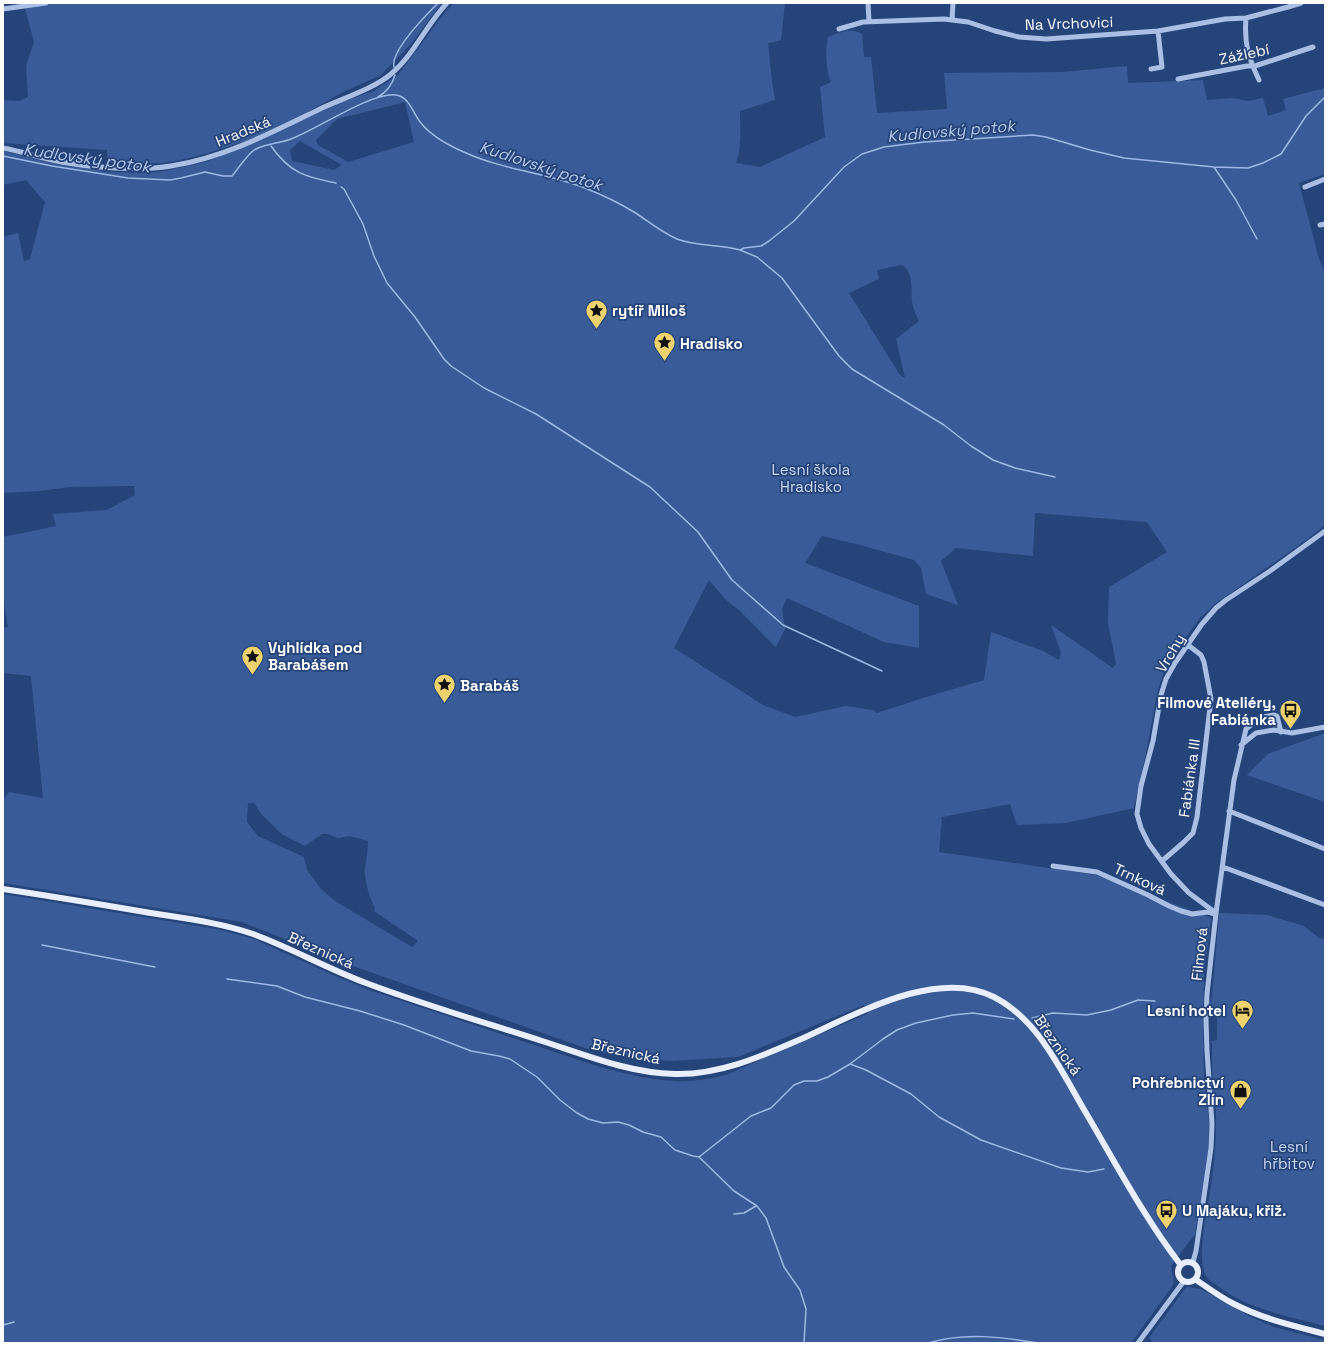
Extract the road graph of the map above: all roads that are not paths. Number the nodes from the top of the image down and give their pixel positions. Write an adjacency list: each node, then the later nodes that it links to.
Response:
1 (45, 3): 6 (street)
2 (447, 3): 17 (street, Hradská)
3 (868, 3): 9 (street)
4 (953, 3): 8 (street)
5 (1301, 3): 7 (street, Na Vrchovici)
6 (3, 10)
7 (1246, 18): 11 (street, Na Vrchovici); 13 (street)
8 (952, 20): 9 (street, Na Vrchovici); 11 (street, Na Vrchovici)
9 (869, 21): 10 (street, Na Vrchovici)
10 (839, 29)
11 (1158, 30): 14 (street)
12 (1313, 47): 13 (street, Zážlebí)
13 (1252, 66): 15 (street, Zážlebí); 16 (street)
14 (1152, 69)
15 (1178, 79)
16 (1259, 80)
17 (3, 148)
18 (1325, 179): 19 (street)
19 (1305, 187)
20 (1325, 531): 21 (street, Vrchy)
21 (1188, 644): 27 (street, Vrchy); 27 (street, Fabiánka III)
22 (1325, 727): 23 (street)
23 (1281, 732): 24 (street); 24 (street, Filmová)
24 (1241, 745): 25 (street, Filmová)
25 (1229, 811): 26 (street); 29 (street, Filmová)
26 (1325, 849)
27 (1162, 861): 32 (street, Vrchy)
28 (1053, 866): 32 (street, Trnková)
29 (1223, 867): 31 (street); 32 (street, Filmová)
30 (3, 888): 34 (main road, Březnická)
31 (1325, 905)
32 (1216, 914): 33 (street, Filmová)
33 (1192, 1262): 34 (main road); 35 (main road)
34 (1180, 1264): 36 (main road, Březnická)
35 (1195, 1279): 36 (main road); 37 (main road)
36 (1184, 1282): 38 (street)
37 (1325, 1334)
38 (1138, 1343)

